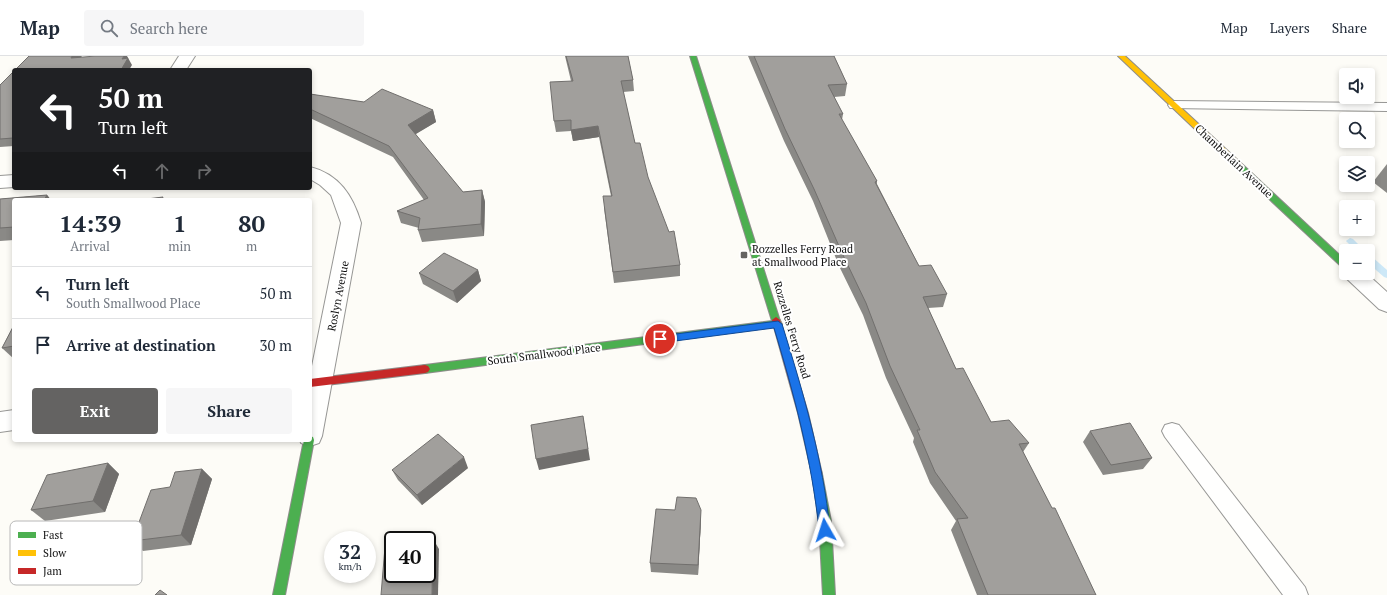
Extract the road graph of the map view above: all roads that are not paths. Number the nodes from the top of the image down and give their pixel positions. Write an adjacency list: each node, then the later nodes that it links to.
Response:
1 (186, 56): 4 (street)
2 (693, 56): 13 (street, Rozzelles Ferry Road)
3 (1121, 56): 5 (street, Chamberlain Avenue)
4 (179, 68)
5 (1174, 105): 6 (lane); 10 (street, Chamberlain Avenue)
6 (1387, 107)
7 (312, 173): 14 (street, Roslyn Avenue)
8 (12, 181): 9 (street)
9 (0, 182)
10 (1339, 259)
11 (1361, 280): 12 (street)
12 (1387, 304)
13 (778, 324): 14 (street, South Smallwood Place); 21 (street, Rozzelles Ferry Road)
14 (315, 382): 15 (street, Roslyn Avenue)
15 (312, 414)
16 (12, 420): 17 (street)
17 (0, 422)
18 (1172, 432): 22 (lane)
19 (309, 442): 20 (street)
20 (279, 595)
21 (828, 595)
22 (1297, 595)

